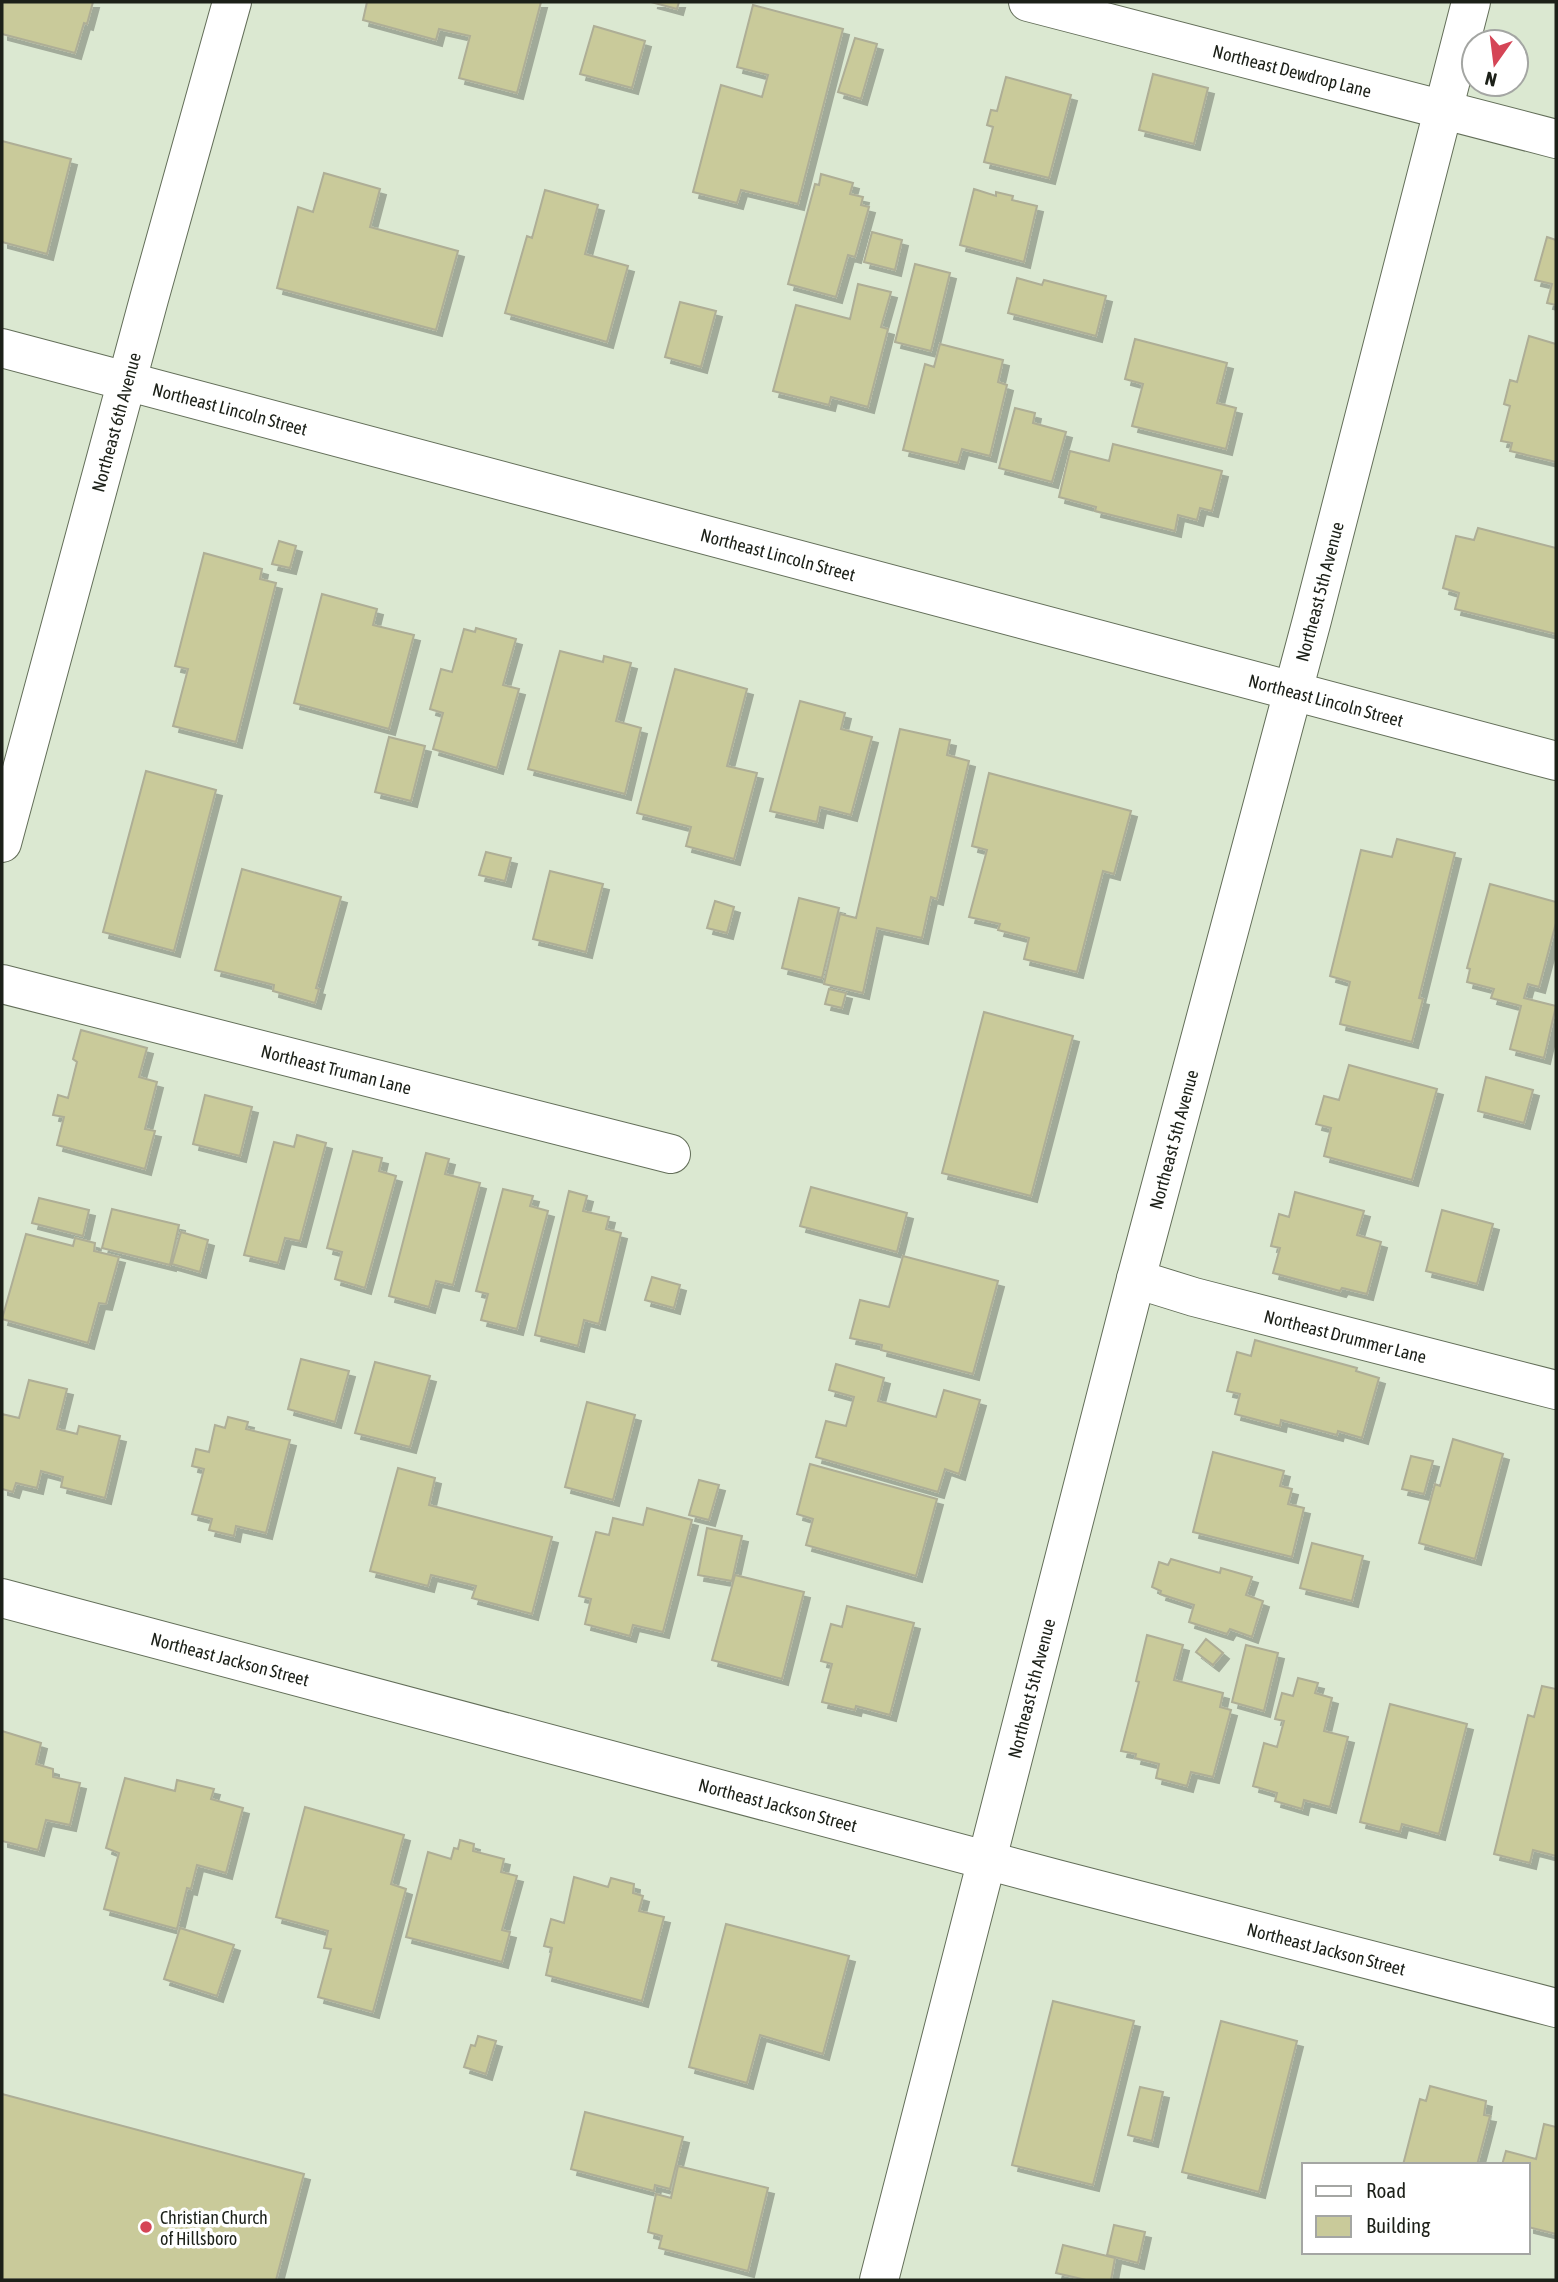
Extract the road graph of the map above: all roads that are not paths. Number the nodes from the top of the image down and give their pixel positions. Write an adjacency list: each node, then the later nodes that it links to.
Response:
1 (232, 2): 7 (street, Northeast 6th Avenue)
2 (1028, 2): 4 (street, Northeast Dewdrop Lane)
3 (1471, 2): 4 (street, Northeast 5th Avenue)
4 (1444, 108): 5 (street, Northeast Dewdrop Lane); 8 (street, Northeast 5th Avenue)
5 (1556, 139)
6 (2, 348): 7 (street, Northeast Lincoln Street)
7 (126, 383): 8 (street, Northeast Lincoln Street); 10 (street, Northeast 6th Avenue)
8 (1292, 692): 9 (street, Northeast Lincoln Street); 13 (street, Northeast 5th Avenue)
9 (1556, 761)
10 (2, 843)
11 (2, 985): 12 (street, Northeast Truman Lane)
12 (671, 1153)
13 (1136, 1279): 14 (street, Northeast Drummer Lane); 16 (street, Northeast 5th Avenue)
14 (1556, 1390)
15 (2, 1598): 16 (street, Northeast Jackson Street)
16 (987, 1860): 17 (street, Northeast Jackson Street); 18 (street, Northeast 5th Avenue)
17 (1556, 2008)
18 (879, 2280)

